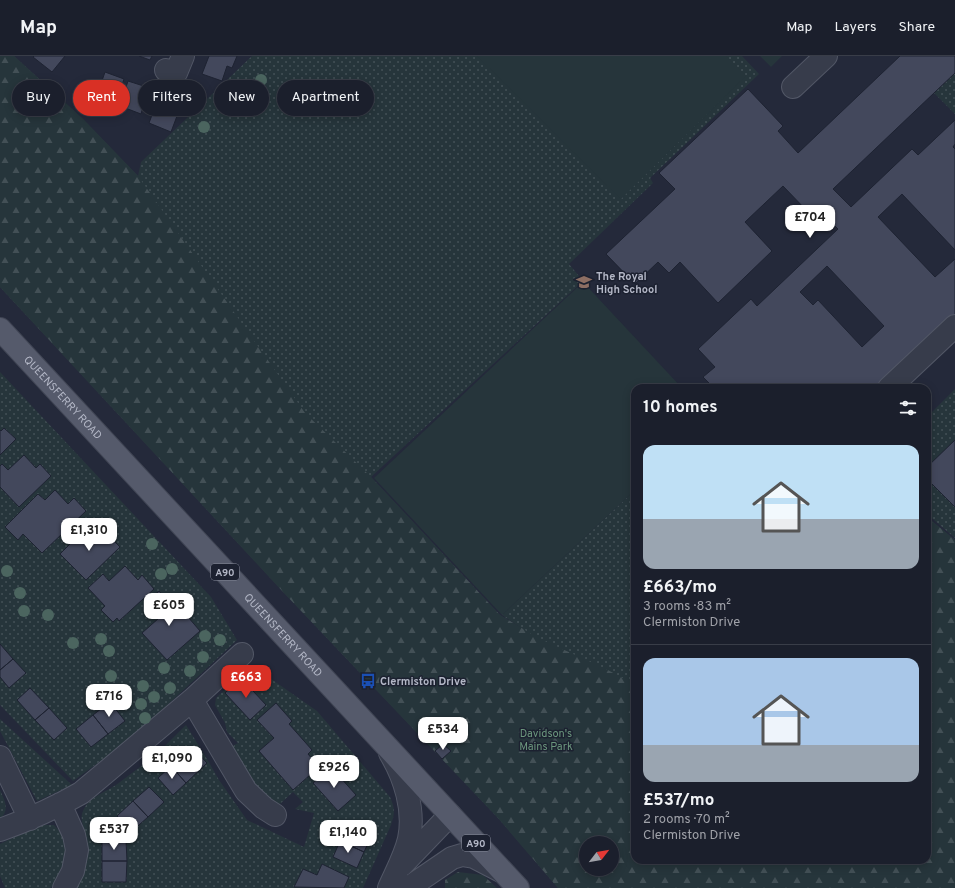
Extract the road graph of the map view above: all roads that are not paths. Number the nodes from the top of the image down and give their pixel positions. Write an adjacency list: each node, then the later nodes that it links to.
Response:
1 (183, 56): 3 (street)
2 (826, 56): 4 (street)
3 (166, 70)
4 (793, 87)
5 (955, 326): 7 (street)
6 (0, 329): 10 (main road, QUEENSFERRY ROAD / A90)
7 (893, 384)
8 (242, 654): 9 (street)
9 (192, 700): 12 (street); 13 (street)
10 (386, 745): 14 (main road, QUEENSFERRY ROAD / A90); 18 (street)
11 (0, 757): 15 (street)
12 (60, 804): 15 (street); 19 (street)
13 (275, 815)
14 (450, 815): 17 (main road, QUEENSFERRY ROAD / A90); 18 (street)
15 (30, 819): 16 (street)
16 (0, 830)
17 (502, 872): 18 (street); 20 (main road, QUEENSFERRY ROAD / A90)
18 (407, 883)
19 (64, 888)
20 (518, 888)

